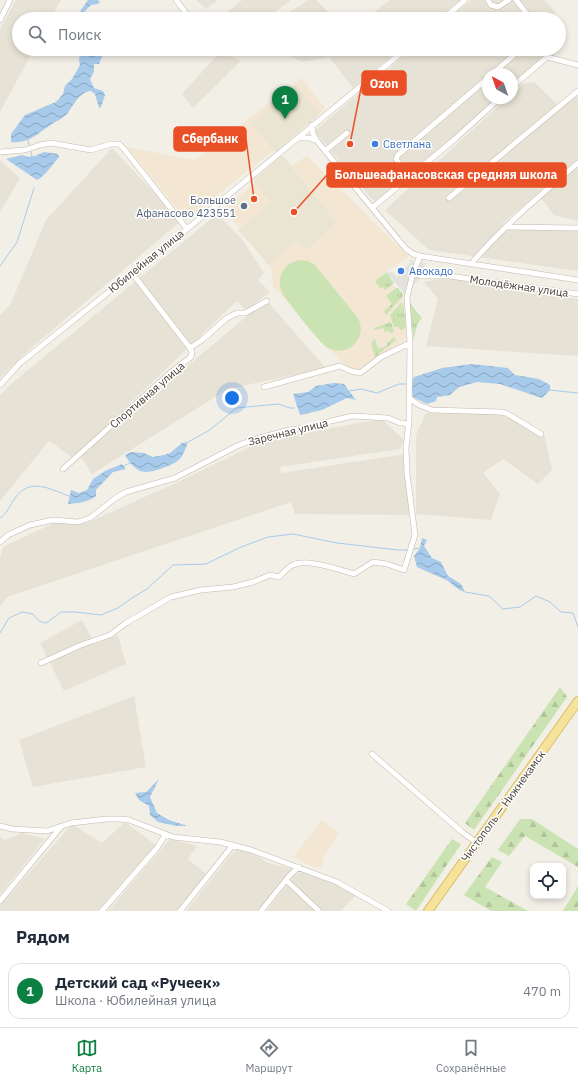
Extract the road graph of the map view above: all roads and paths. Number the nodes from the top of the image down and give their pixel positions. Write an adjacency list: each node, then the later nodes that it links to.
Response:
1 (10, 0): 10 (street)
2 (176, 0): 7 (street)
3 (465, 0): 8 (street)
4 (488, 0): 5 (street)
5 (509, 0)
6 (516, 0): 9 (street)
7 (185, 12)
8 (451, 12)
9 (525, 12)
10 (0, 20)
11 (397, 56): 19 (street, Юбилейная улица)
12 (513, 56): 14 (street)
13 (578, 65): 16 (street)
14 (499, 68)
15 (482, 83): 26 (street)
16 (518, 83)
17 (578, 91): 27 (street)
18 (493, 104): 26 (street)
19 (312, 125): 21 (street, Юбилейная улица); 22 (street, Молодёжная улица)
20 (347, 133): 23 (street)
21 (298, 138): 22 (street); 31 (street, Юбилейная улица)
22 (317, 141): 23 (street, Молодёжная улица)
23 (326, 150): 28 (street, Молодёжная улица)
24 (0, 152): 31 (street)
25 (578, 163): 29 (street, Молодёжная улица)
26 (410, 176): 28 (street)
27 (449, 198)
28 (372, 208): 32 (street, Молодёжная улица)
29 (507, 227): 30 (street); 33 (street, Молодёжная улица)
30 (578, 228)
31 (187, 229): 34 (street, Юбилейная улица)
32 (420, 256): 33 (street, Молодёжная улица); 35 (street)
33 (471, 264): 36 (street, Молодёжная улица)
34 (132, 272): 40 (street); 41 (street, Юбилейная улица)
35 (413, 273): 37 (street, Молодёжная улица); 39 (street)
36 (578, 280)
37 (578, 294)
38 (267, 301): 40 (street, Спортивная улица)
39 (410, 343): 42 (street); 43 (street)
40 (190, 348): 46 (street, Спортивная улица)
41 (0, 385)
42 (264, 387)
43 (409, 398): 44 (street); 45 (street)
44 (408, 425): 47 (street, Заречная улица); 48 (street)
45 (541, 434)
46 (63, 469)
47 (0, 542)
48 (41, 663)
49 (578, 701): 54 (main road, Чистополь — Нижнекамск)
50 (372, 754): 54 (street)
51 (0, 826): 52 (street)
52 (60, 828): 53 (street); 58 (street)
53 (165, 835): 55 (street); 59 (street)
54 (476, 843): 64 (main road, Чистополь — Нижнекамск)
55 (233, 845): 56 (street); 60 (street)
56 (299, 867): 57 (street); 63 (street)
57 (286, 880): 61 (street); 62 (street)
58 (0, 901)
59 (102, 911)
60 (180, 911)
61 (261, 911)
62 (319, 911)
63 (388, 911)
64 (428, 911)

